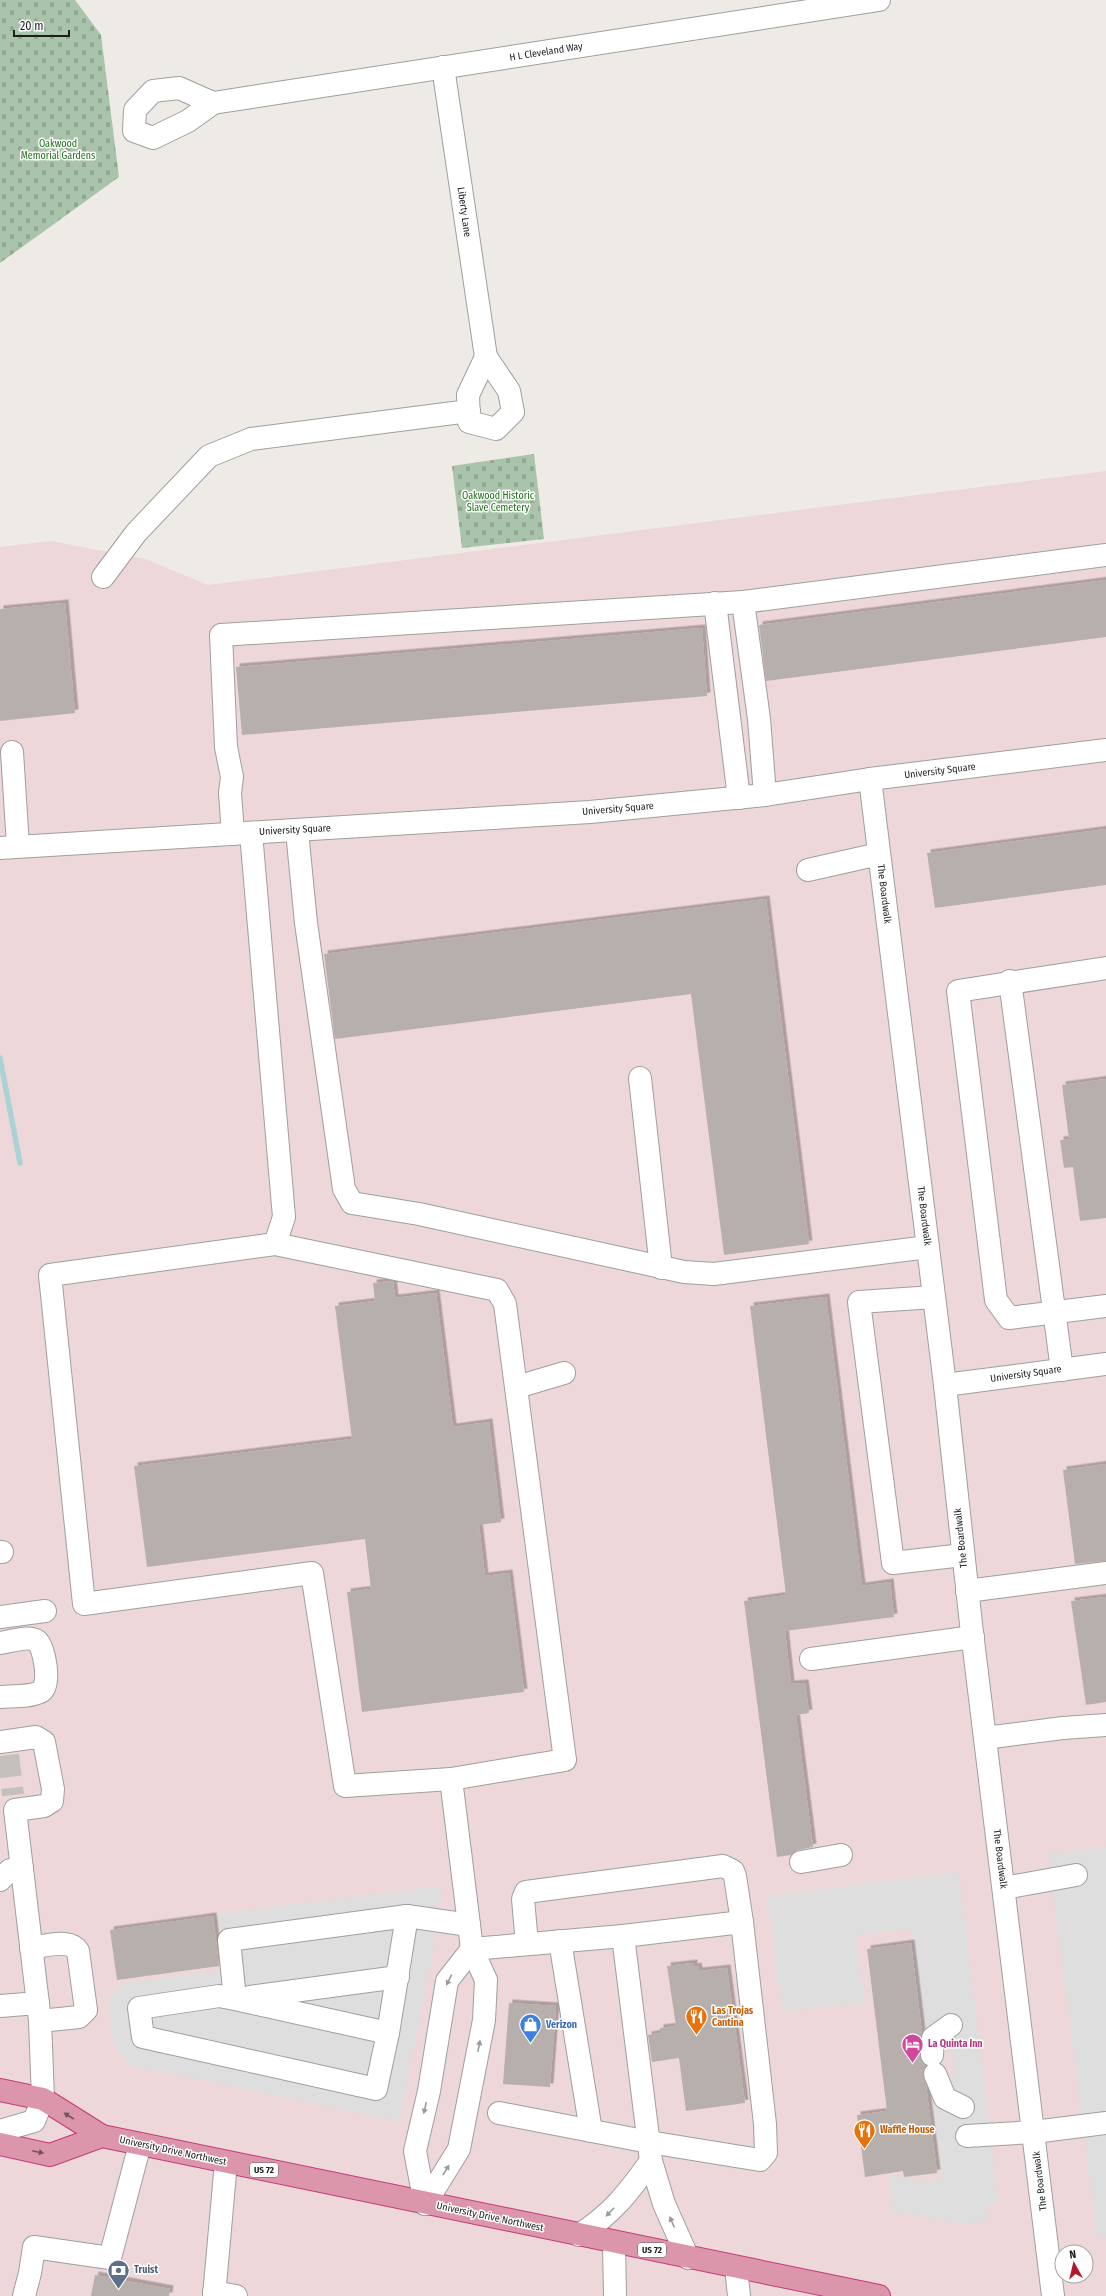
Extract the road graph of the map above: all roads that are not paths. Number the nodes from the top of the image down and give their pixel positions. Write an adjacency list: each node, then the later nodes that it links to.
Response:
1 (879, 0): 2 (street, H L Cleveland Way)
2 (443, 68): 3 (street, H L Cleveland Way); 4 (street, Liberty Lane)
3 (213, 103)
4 (486, 357): 5 (street); 5 (street)
5 (469, 411): 7 (street)
6 (1106, 555): 8 (street)
7 (103, 577)
8 (743, 602): 9 (street); 13 (street)
9 (715, 603): 14 (street); 16 (street)
10 (1106, 750): 12 (street, University Square)
11 (12, 752): 17 (street)
12 (870, 779): 13 (street, University Square); 18 (street, The Boardwalk)
13 (765, 795): 14 (street, University Square)
14 (739, 798): 15 (street, University Square)
15 (297, 830): 16 (street, University Square); 25 (street)
16 (242, 834): 17 (street, University Square); 23 (street)
17 (9, 847)
18 (879, 854): 19 (street); 24 (street, The Boardwalk)
19 (808, 870)
20 (1106, 968): 21 (street)
21 (1010, 981): 28 (street); 28 (street)
22 (640, 1078): 25 (street)
23 (275, 1244): 33 (street); 46 (street)
24 (928, 1247): 25 (street); 26 (street, The Boardwalk)
25 (661, 1268)
26 (934, 1297): 32 (street, The Boardwalk); 34 (street)
27 (1106, 1306): 28 (street)
28 (1056, 1313): 30 (street)
29 (1106, 1364): 30 (street, University Square)
30 (1062, 1370): 32 (street, University Square)
31 (564, 1373): 33 (street)
32 (945, 1385): 34 (street, The Boardwalk)
33 (517, 1387): 46 (street)
34 (963, 1555): 36 (street, The Boardwalk)
35 (1106, 1573): 36 (street)
36 (967, 1591): 39 (street, The Boardwalk)
37 (45, 1611): 38 (street)
38 (0, 1617)
39 (973, 1637): 41 (street); 44 (street, The Boardwalk)
40 (0, 1643): 42 (street)
41 (810, 1659)
42 (0, 1697)
43 (1106, 1725): 44 (street)
44 (985, 1738): 52 (street, The Boardwalk)
45 (5, 1746): 49 (street)
46 (451, 1779): 55 (street)
47 (841, 1855): 48 (street)
48 (801, 1862)
49 (22, 1868): 51 (street); 59 (street)
50 (1076, 1875): 52 (street)
51 (0, 1880)
52 (1004, 1888): 74 (street, The Boardwalk)
53 (407, 1916): 55 (street); 61 (street); 62 (street)
54 (742, 1922): 56 (street); 58 (street); 79 (street)
55 (469, 1925): 60 (street)
56 (623, 1936): 57 (street); 79 (street)
57 (560, 1941): 58 (street); 73 (street)
58 (528, 1944): 60 (street)
59 (31, 1948): 64 (street); 64 (street)
60 (472, 1949): 81 (street, one-way to 81); 81 (street, one-way to 60)
61 (398, 1977): 62 (street); 66 (street)
62 (235, 1999): 66 (street); 66 (street)
63 (0, 2006): 64 (street)
64 (39, 2012): 68 (street)
65 (952, 2025): 69 (street)
66 (388, 2033)
67 (0, 2090): 68 (highway, University Drive Northwest / US 72)
68 (43, 2099): 72 (street); 75 (highway, University Drive Northwest / US 72, one-way to 68)
69 (963, 2106)
70 (499, 2112): 73 (street)
71 (1106, 2123): 74 (street)
72 (0, 2131)
73 (591, 2131): 79 (street)
74 (1034, 2132): 76 (street); 93 (street, The Boardwalk)
75 (102, 2136): 77 (highway, one-way to 75); 78 (highway, University Drive Northwest / US 72)
76 (967, 2136)
77 (0, 2144)
78 (140, 2144): 80 (highway, University Drive Northwest / US 72); 88 (street)
79 (650, 2152): 82 (street, one-way to 82); 84 (street, one-way to 79)
80 (226, 2162): 81 (highway, University Drive Northwest / US 72); 86 (street)
81 (425, 2204): 82 (highway, University Drive Northwest / US 72)
82 (579, 2236): 83 (highway, University Drive Northwest / US 72)
83 (614, 2243): 84 (highway, University Drive Northwest / US 72); 90 (street)
84 (688, 2258): 85 (highway, University Drive Northwest / US 72)
85 (736, 2267): 87 (highway, University Drive Northwest / US 72); 91 (street)
86 (214, 2294): 89 (street)
87 (857, 2294): 92 (highway, University Drive Northwest / US 72)
88 (24, 2296)
89 (236, 2296)
90 (615, 2296)
91 (739, 2296)
92 (879, 2296)
93 (1053, 2296)

